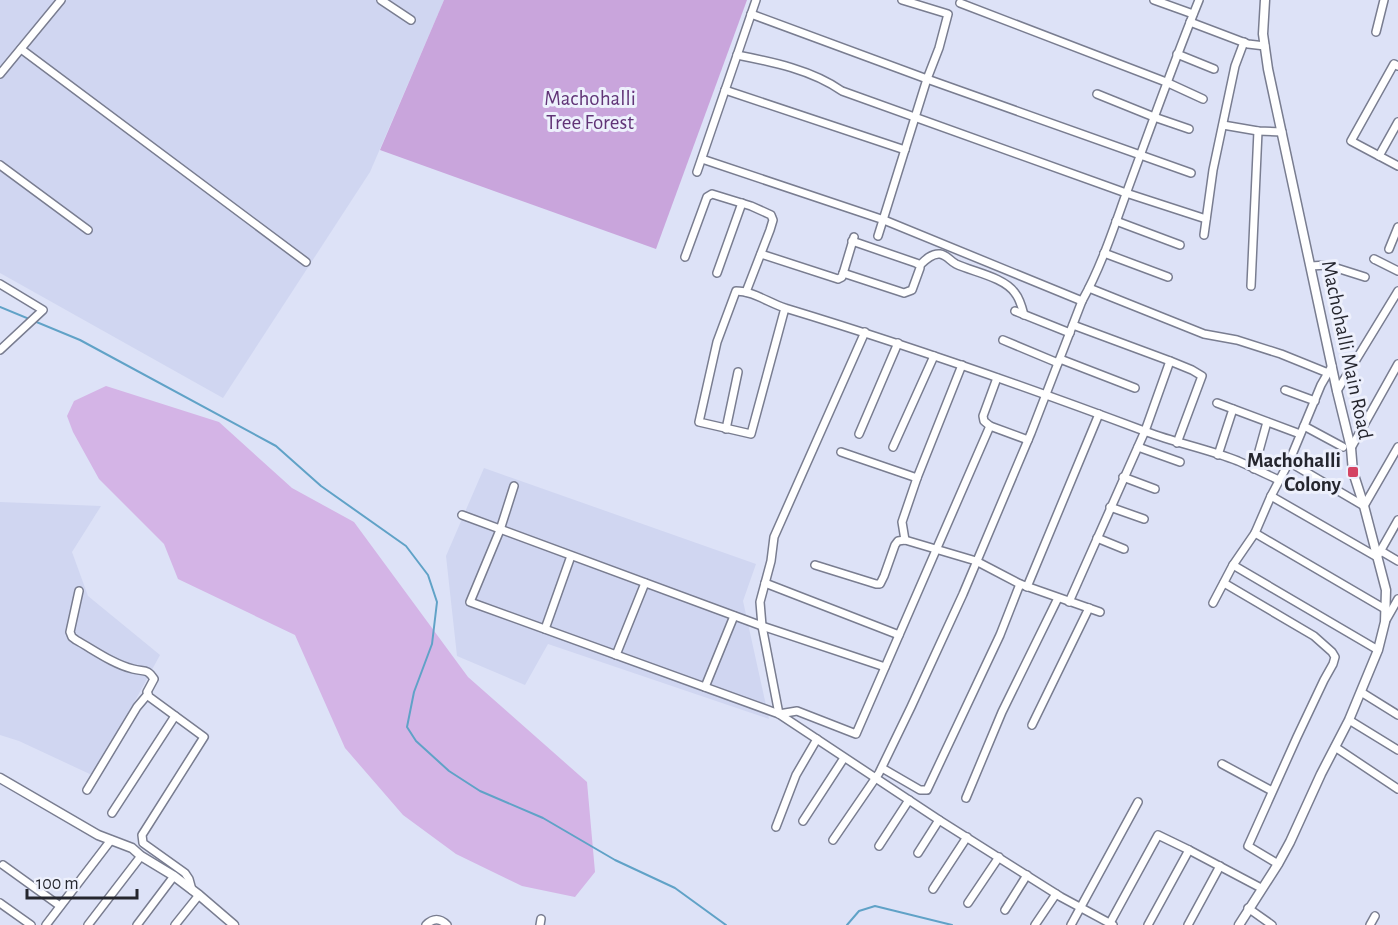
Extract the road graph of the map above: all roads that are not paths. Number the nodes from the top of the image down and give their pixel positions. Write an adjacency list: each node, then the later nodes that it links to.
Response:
1 (61, 0): 17 (street)
2 (381, 0): 12 (street)
3 (756, 0): 11 (street)
4 (902, 0): 23 (street)
5 (1154, 0): 10 (street)
6 (1199, 0): 10 (street)
7 (1265, 0): 16 (street, Machohalli Main Road)
8 (1384, 0): 14 (street)
9 (960, 3): 24 (street)
10 (1193, 14): 13 (street)
11 (751, 15): 19 (street); 23 (street)
12 (411, 20)
13 (1190, 22): 15 (street); 18 (street)
14 (1376, 32)
15 (1244, 42): 16 (street); 31 (street)
16 (1265, 46): 34 (street, Machohalli Main Road)
17 (21, 49): 22 (street); 58 (street)
18 (1177, 54): 21 (street); 24 (street)
19 (737, 55): 25 (street); 28 (street)
20 (1398, 66): 37 (street)
21 (1214, 69)
22 (0, 74)
23 (927, 79): 28 (street); 36 (street)
24 (1166, 82): 27 (street); 29 (street)
25 (725, 90): 35 (street); 38 (street)
26 (1097, 94): 29 (street)
27 (1203, 99)
28 (916, 116): 35 (street); 43 (street)
29 (1154, 117): 32 (street); 36 (street)
30 (1398, 122): 37 (street)
31 (1223, 125): 33 (street); 45 (street)
32 (1189, 129)
33 (1258, 131): 34 (street); 67 (street)
34 (1281, 132): 60 (street, Machohalli Main Road)
35 (905, 150): 46 (street)
36 (1141, 154): 42 (street); 43 (street)
37 (1379, 156): 40 (street)
38 (702, 159): 41 (street); 46 (street)
39 (0, 165): 49 (street)
40 (1398, 166)
41 (697, 172)
42 (1191, 172)
43 (1126, 193): 45 (street); 47 (street)
44 (742, 203): 55 (street); 56 (street); 62 (street)
45 (1206, 219): 50 (street)
46 (884, 220): 51 (street); 71 (street)
47 (1116, 221): 52 (street); 54 (street)
48 (1398, 227): 53 (street)
49 (88, 230)
50 (1204, 235)
51 (878, 236)
52 (1180, 245)
53 (1389, 249)
54 (1104, 252): 64 (street); 68 (street)
55 (761, 254): 63 (street); 70 (street)
56 (685, 257)
57 (1374, 259): 61 (street)
58 (306, 262)
59 (920, 265): 63 (street); 63 (street); 74 (street)
60 (1311, 266): 65 (street); 86 (street, Machohalli Main Road)
61 (1398, 271)
62 (717, 273)
63 (843, 273)
64 (1168, 277)
65 (1365, 277)
66 (0, 284): 80 (street)
67 (1251, 286)
68 (1089, 288): 71 (street); 86 (street)
69 (1398, 291): 91 (street)
70 (746, 292): 72 (street); 100 (street)
71 (1082, 301): 75 (street)
72 (785, 308): 76 (street); 100 (street)
73 (1015, 311): 74 (street)
74 (1024, 315): 77 (street)
75 (1073, 325): 77 (street); 83 (street)
76 (865, 332): 79 (street); 139 (street)
77 (1070, 333): 82 (street)
78 (1003, 340): 82 (street)
79 (898, 343): 81 (street); 102 (street)
80 (0, 350)
81 (934, 356): 85 (street); 106 (street)
82 (1059, 361): 89 (street); 92 (street)
83 (1170, 361): 101 (street); 105 (street)
84 (1398, 364): 109 (street)
85 (962, 365): 88 (street); 116 (street)
86 (1330, 370): 91 (street, Machohalli Main Road); 93 (street)
87 (738, 372): 100 (street)
88 (997, 378): 92 (street); 98 (street)
89 (1135, 388)
90 (1285, 390): 93 (street)
91 (1337, 392): 109 (street, Machohalli Main Road)
92 (1046, 394): 96 (street); 104 (street)
93 (1315, 400): 99 (street)
94 (1217, 403): 95 (street)
95 (1233, 409): 97 (street); 111 (street)
96 (1099, 414): 101 (street); 141 (street)
97 (1267, 422): 103 (street); 114 (street)
98 (990, 426): 104 (street); 130 (street)
99 (1304, 426): 103 (street); 109 (street)
100 (726, 429)
101 (1145, 431): 105 (street); 107 (street)
102 (860, 434)
103 (1300, 434): 113 (street)
104 (1028, 440): 134 (street)
105 (1178, 442): 111 (street)
106 (893, 447)
107 (1138, 447): 112 (street); 115 (street)
108 (1398, 447): 121 (street)
109 (1347, 448): 121 (street, Machohalli Main Road)
110 (841, 452): 116 (street)
111 (1218, 455): 114 (street)
112 (1180, 462)
113 (1289, 462): 117 (street); 121 (street)
114 (1254, 469): 117 (street)
115 (1123, 477): 119 (street); 122 (street)
116 (917, 478): 129 (street)
117 (1279, 480): 120 (street)
118 (514, 486): 126 (street)
119 (1155, 489)
120 (1271, 496): 127 (street); 132 (street)
121 (1364, 506): 132 (street, Machohalli Main Road)
122 (1110, 507): 124 (street); 128 (street)
123 (462, 515): 126 (street)
124 (1144, 519)
125 (1398, 520): 132 (street)
126 (500, 530): 133 (street); 153 (street)
127 (1255, 533): 137 (street); 149 (street)
128 (1097, 538): 131 (street); 145 (street)
129 (905, 540): 130 (street); 136 (street)
130 (936, 548): 134 (street); 154 (street)
131 (1124, 549)
132 (1379, 554): 135 (street); 149 (street, Machohalli Main Road)
133 (571, 556): 138 (street); 153 (street)
134 (976, 561): 141 (street); 171 (street)
135 (1398, 561)
136 (815, 565)
137 (1233, 565): 140 (street); 155 (street)
138 (645, 583): 150 (street); 156 (street)
139 (765, 583): 152 (street); 154 (street)
140 (1224, 583): 146 (street); 176 (street)
141 (1024, 586): 143 (street); 171 (street)
142 (79, 591): 160 (street)
143 (1058, 598): 145 (street); 177 (street)
144 (1398, 599): 149 (street)
145 (1069, 602): 147 (street)
146 (1213, 603)
147 (1089, 608): 148 (street); 165 (street)
148 (1100, 612)
149 (1386, 615): 151 (street); 155 (street, Machohalli Main Road)
150 (734, 616): 152 (street); 158 (street)
151 (1398, 620)
152 (762, 626): 157 (street); 161 (street)
153 (544, 629): 156 (street)
154 (898, 635): 157 (street)
155 (1378, 650): 159 (street, Machohalli Main Road)
156 (616, 655): 158 (street)
157 (885, 667): 161 (street)
158 (705, 687): 161 (street)
159 (1361, 692): 162 (street); 164 (street, Machohalli Main Road)
160 (148, 694): 163 (street); 175 (street)
161 (779, 714): 166 (street)
162 (1398, 715)
163 (175, 716): 180 (street); 199 (street)
164 (1349, 720): 167 (street, Machohalli Main Road); 168 (street)
165 (1032, 725)
166 (817, 739): 169 (street); 183 (street)
167 (1335, 747): 174 (street); 192 (street, Machohalli Main Road)
168 (1398, 750)
169 (844, 758): 173 (street); 182 (street)
170 (1222, 764): 176 (street)
171 (882, 768): 173 (street)
172 (0, 778): 185 (street)
173 (876, 779): 178 (street); 186 (street)
174 (1398, 789)
175 (87, 790)
176 (1272, 791): 192 (street)
177 (966, 798)
178 (909, 800): 181 (street); 187 (street)
179 (1138, 802): 204 (street)
180 (112, 813)
181 (939, 820): 184 (street); 189 (street)
182 (803, 821)
183 (776, 826)
184 (967, 837): 191 (street); 198 (street)
185 (111, 840): 190 (street); 203 (street)
186 (833, 840)
187 (879, 846)
188 (1189, 850): 194 (street); 209 (street); 219 (street)
189 (918, 853)
190 (141, 856): 195 (street); 212 (street)
191 (999, 857): 196 (street); 202 (street)
192 (1278, 864): 197 (street, Machohalli Main Road)
193 (3, 865): 203 (street)
194 (1220, 866): 197 (street); 220 (street)
195 (174, 876): 199 (street); 213 (street)
196 (1027, 876): 200 (street); 206 (street)
197 (1261, 888): 205 (street, Machohalli Main Road)
198 (933, 889)
199 (195, 892): 208 (street); 214 (street)
200 (1056, 894): 204 (street); 217 (street)
201 (0, 903): 210 (street)
202 (968, 903)
203 (60, 906): 211 (street)
204 (1081, 908): 209 (street); 218 (street)
205 (1248, 908): 221 (street, Machohalli Main Road); 222 (street)
206 (1005, 910)
207 (1375, 916): 223 (street)
208 (232, 924)
209 (1112, 924)
210 (31, 925)
211 (46, 925)
212 (88, 925)
213 (137, 925)
214 (175, 925)
215 (426, 925): 216 (street)
216 (447, 925)
217 (1035, 925)
218 (1071, 925)
219 (1149, 925)
220 (1188, 925)
221 (1239, 925)
222 (1272, 925)
223 (1370, 925)

